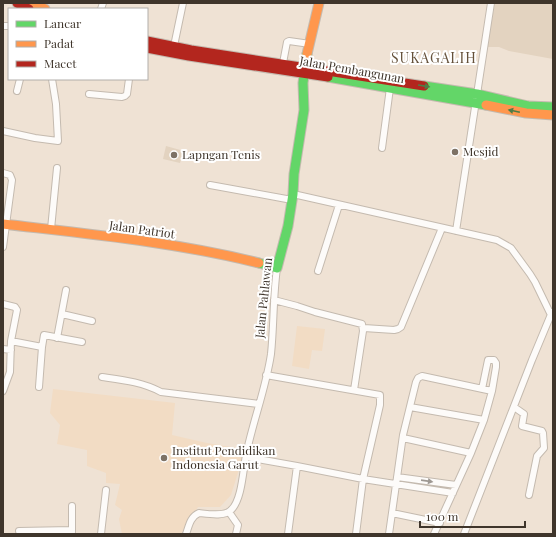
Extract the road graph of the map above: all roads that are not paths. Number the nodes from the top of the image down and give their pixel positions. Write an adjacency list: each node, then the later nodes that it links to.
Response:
1 (17, 3): 5 (main road)
2 (183, 3): 10 (street)
3 (320, 3): 8 (main road, Jalan Pahlawan)
4 (491, 3): 19 (street)
5 (29, 6): 6 (main road)
6 (40, 8)
7 (148, 41): 10 (main road, Jalan Pembangunan)
8 (310, 44): 11 (street); 12 (main road, Jalan Pahlawan)
9 (148, 48): 10 (main road, Jalan Pembangunan)
10 (179, 50): 11 (main road, Jalan Pembangunan)
11 (276, 65): 12 (main road, Jalan Pembangunan)
12 (305, 70): 16 (main road, Jalan Pembangunan); 19 (main road, Jalan Pembangunan, one-way to 19); 27 (main road, Jalan Pahlawan)
13 (20, 80): 17 (street)
14 (52, 80): 22 (street)
15 (129, 80): 18 (street)
16 (390, 88): 19 (main road, Jalan Pembangunan); 23 (street)
17 (17, 91)
18 (89, 94)
19 (476, 98): 20 (main road, Jalan Pembangunan); 21 (main road, Jalan Pembangunan, one-way to 19); 32 (street)
20 (553, 107)
21 (553, 115)
22 (3, 132)
23 (382, 148)
24 (57, 168): 31 (street)
25 (3, 173): 29 (street)
26 (210, 185): 27 (street)
27 (293, 197): 28 (street); 34 (main road, Jalan Pahlawan)
28 (339, 205): 30 (street); 35 (street)
29 (5, 224): 31 (main road, Jalan Patriot); 33 (street)
30 (442, 228): 32 (street); 42 (street)
31 (51, 229): 34 (main road, Jalan Patriot)
32 (456, 230): 40 (street)
33 (3, 247)
34 (277, 268): 37 (street, Jalan Pahlawan)
35 (318, 271)
36 (66, 290): 39 (street)
37 (274, 300): 42 (street); 49 (street, Jalan Pahlawan)
38 (3, 304): 44 (street)
39 (62, 314): 41 (street); 43 (street)
40 (552, 314): 58 (street)
41 (92, 321)
42 (364, 328): 53 (street)
43 (57, 338): 45 (street); 46 (street)
44 (11, 342): 46 (street); 48 (street)
45 (82, 342)
46 (42, 347): 51 (street)
47 (3, 349): 48 (street)
48 (12, 350): 54 (street)
49 (266, 375): 53 (street); 56 (street, Jalan Pahlawan)
50 (102, 377): 56 (street)
51 (39, 387)
52 (482, 389): 55 (street); 55 (street); 57 (street)
53 (354, 390): 64 (street)
54 (3, 391)
55 (492, 391): 59 (street)
56 (259, 404): 62 (street, Jalan Pahlawan)
57 (410, 406): 59 (street); 60 (street)
58 (514, 407): 69 (street); 83 (street)
59 (484, 420): 61 (street)
60 (403, 438): 61 (street); 65 (street)
61 (471, 453): 66 (street)
62 (246, 457): 63 (street); 71 (street, Jalan Pahlawan)
63 (297, 466): 64 (street); 79 (street)
64 (363, 479): 65 (street); 80 (street)
65 (396, 480): 66 (street, one-way to 66); 68 (street); 72 (street)
66 (456, 485): 68 (street)
67 (106, 490): 76 (street)
68 (453, 493): 73 (street)
69 (529, 495)
70 (72, 506): 75 (street)
71 (229, 512): 77 (street); 78 (street)
72 (392, 513): 73 (street); 81 (street)
73 (440, 523): 82 (street)
74 (19, 530): 75 (street)
75 (72, 532)
76 (102, 534)
77 (186, 534)
78 (236, 534)
79 (288, 534)
80 (356, 534)
81 (389, 534)
82 (434, 534)
83 (464, 534)

